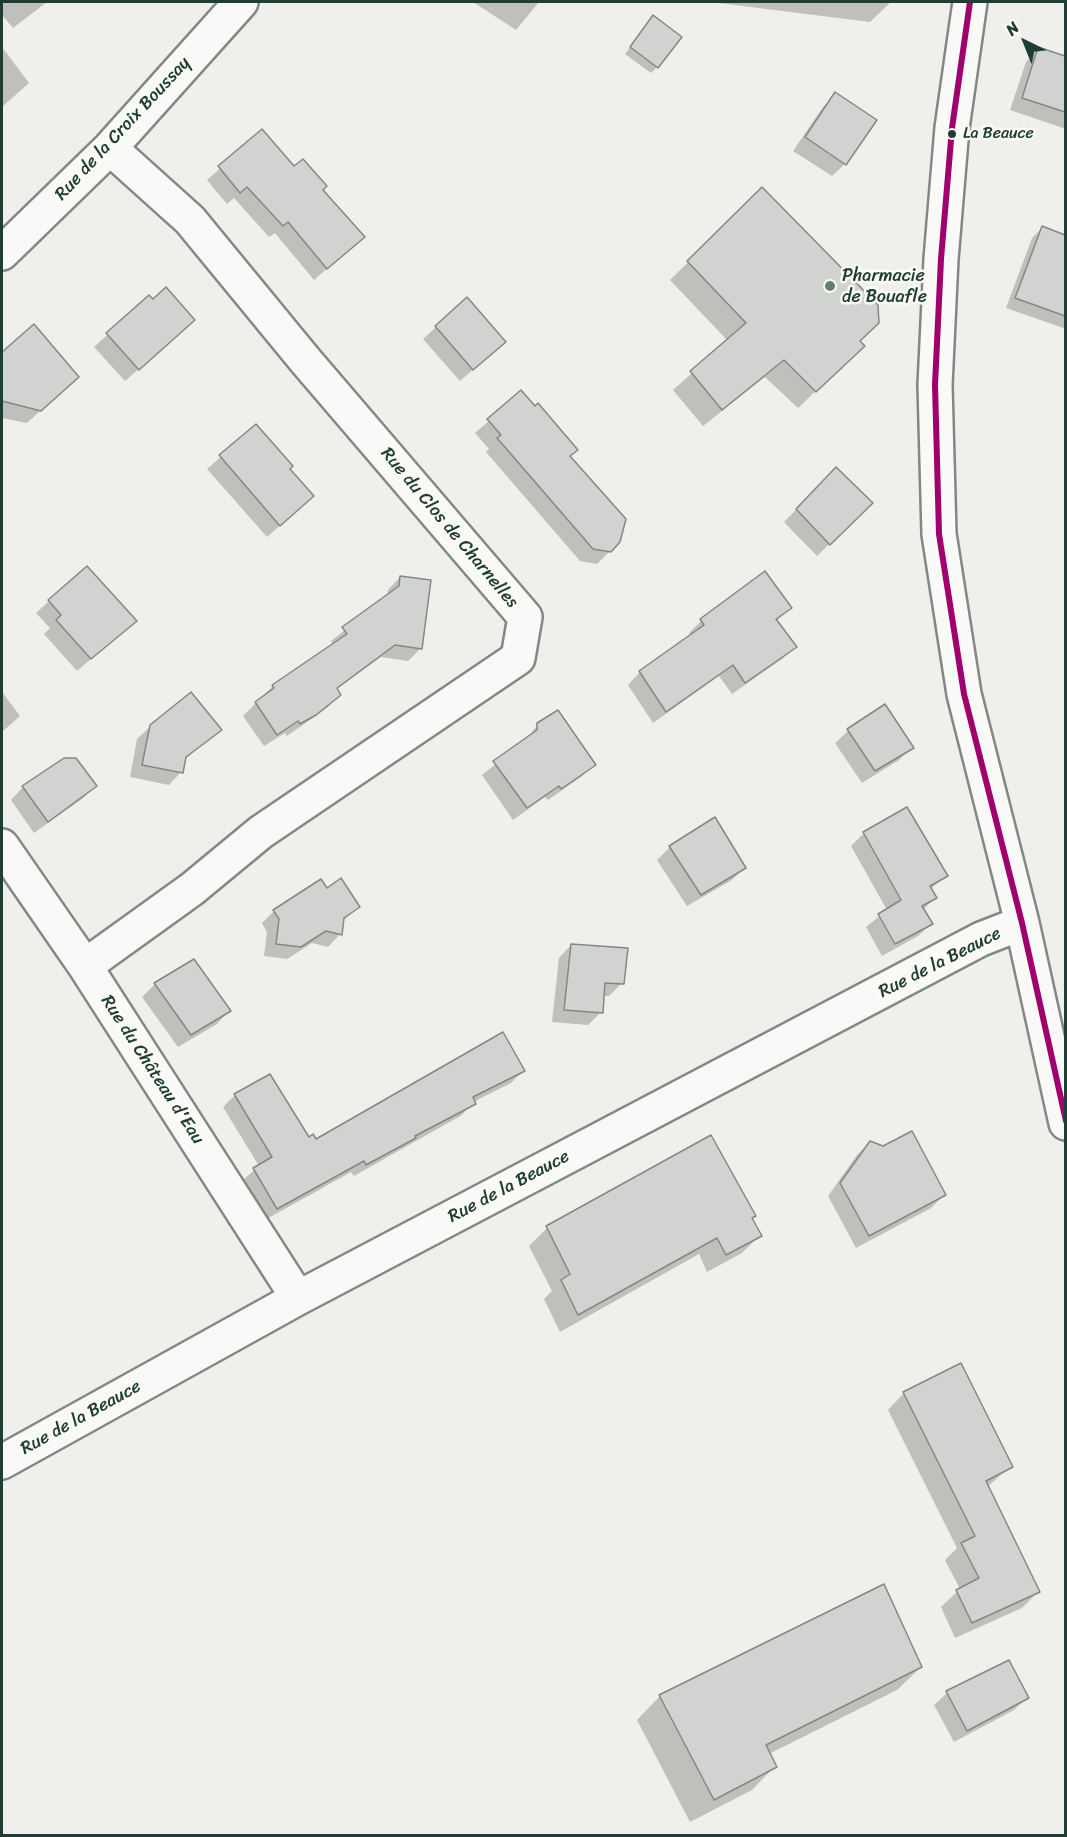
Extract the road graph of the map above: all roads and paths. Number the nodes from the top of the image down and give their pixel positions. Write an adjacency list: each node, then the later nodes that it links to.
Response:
1 (241, 2): 3 (street, Rue de la Croix Boussay)
2 (970, 2): 6 (street)
3 (110, 148): 4 (street, Rue de la Croix Boussay); 7 (street, Rue du Clos de Charnelles)
4 (2, 254)
5 (2, 846): 7 (street, Rue du Château d'Eau)
6 (1022, 923): 8 (street); 9 (street, Rue de la Beauce)
7 (85, 966): 9 (street, Rue du Château d'Eau)
8 (1065, 1123)
9 (298, 1298): 10 (street, Rue de la Beauce)
10 (2, 1462)

